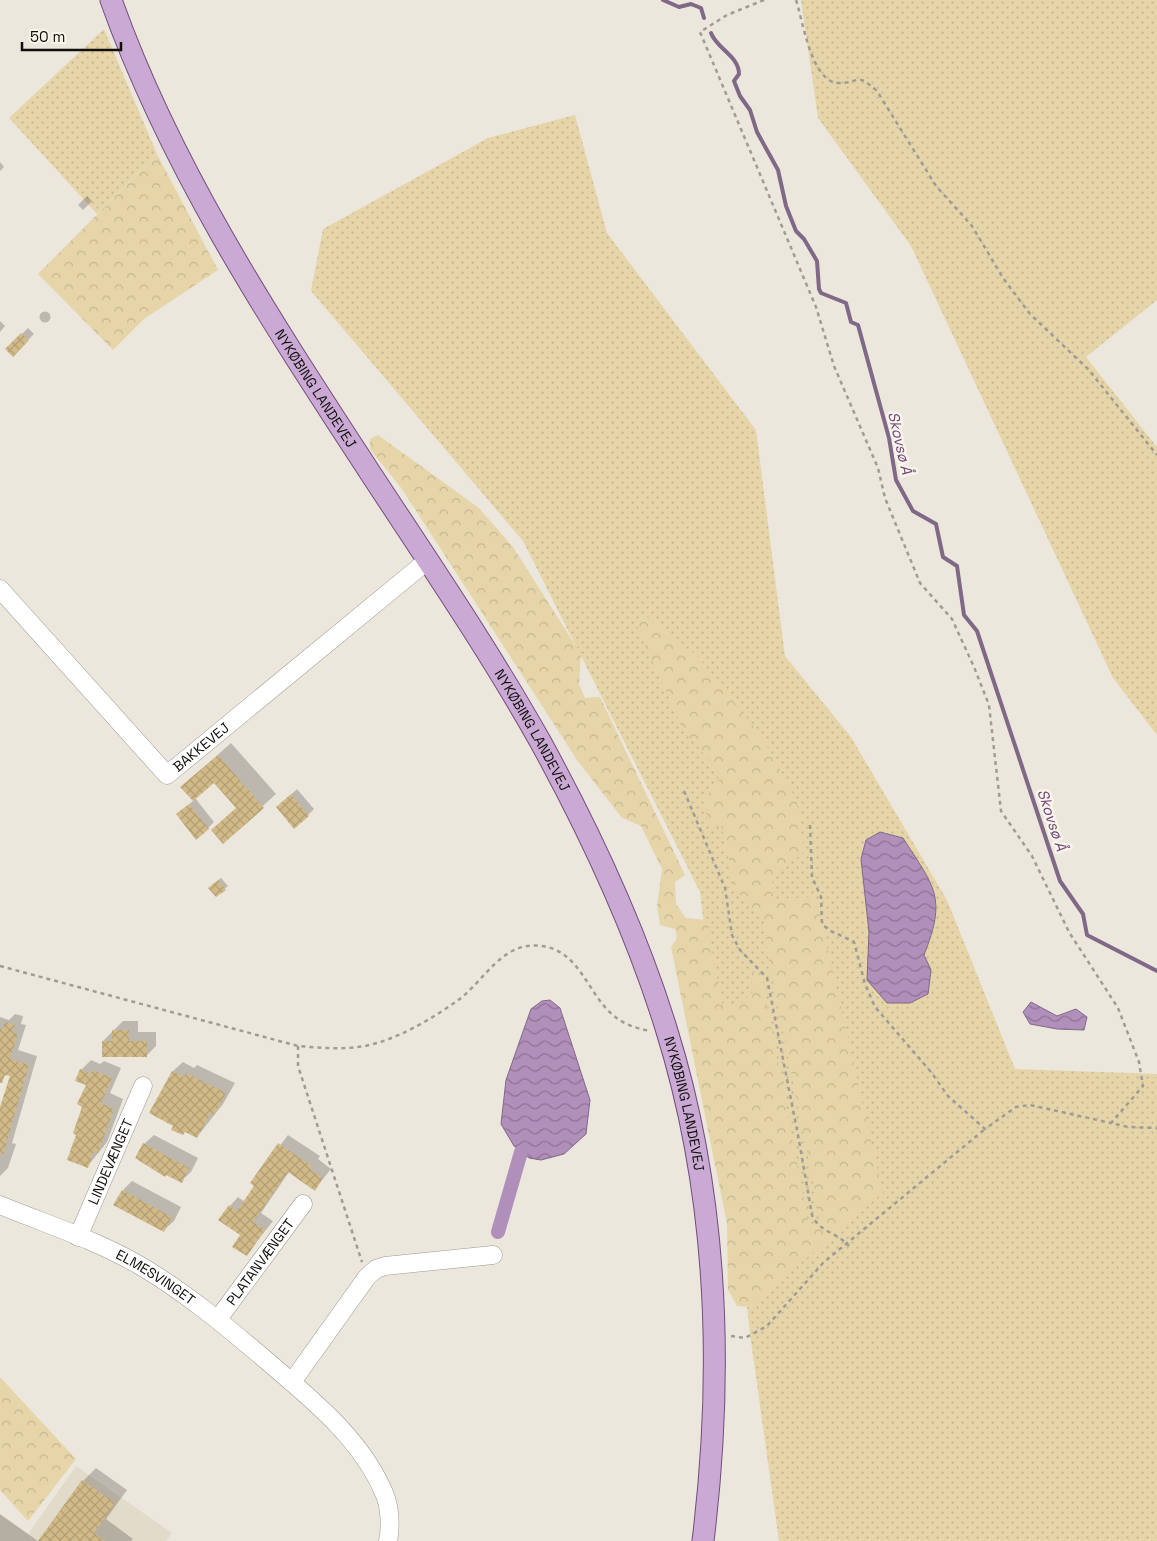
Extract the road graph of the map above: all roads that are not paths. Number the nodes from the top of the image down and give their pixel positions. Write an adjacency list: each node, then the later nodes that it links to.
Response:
1 (111, 0): 2 (main road, NYKØBING LANDEVEJ)
2 (427, 561): 3 (street, BAKKEVEJ); 12 (main road, NYKØBING LANDEVEJ)
3 (0, 589)
4 (143, 1086): 7 (street, LINDEVÆNGET)
5 (303, 1204): 9 (street, PLATANVÆNGET)
6 (0, 1206): 7 (street, ELMESVINGET)
7 (78, 1237): 9 (street, ELMESVINGET)
8 (493, 1255): 10 (street)
9 (218, 1319): 10 (street, ELMESVINGET)
10 (292, 1382): 11 (street, ELMESVINGET)
11 (388, 1541)
12 (702, 1541)

